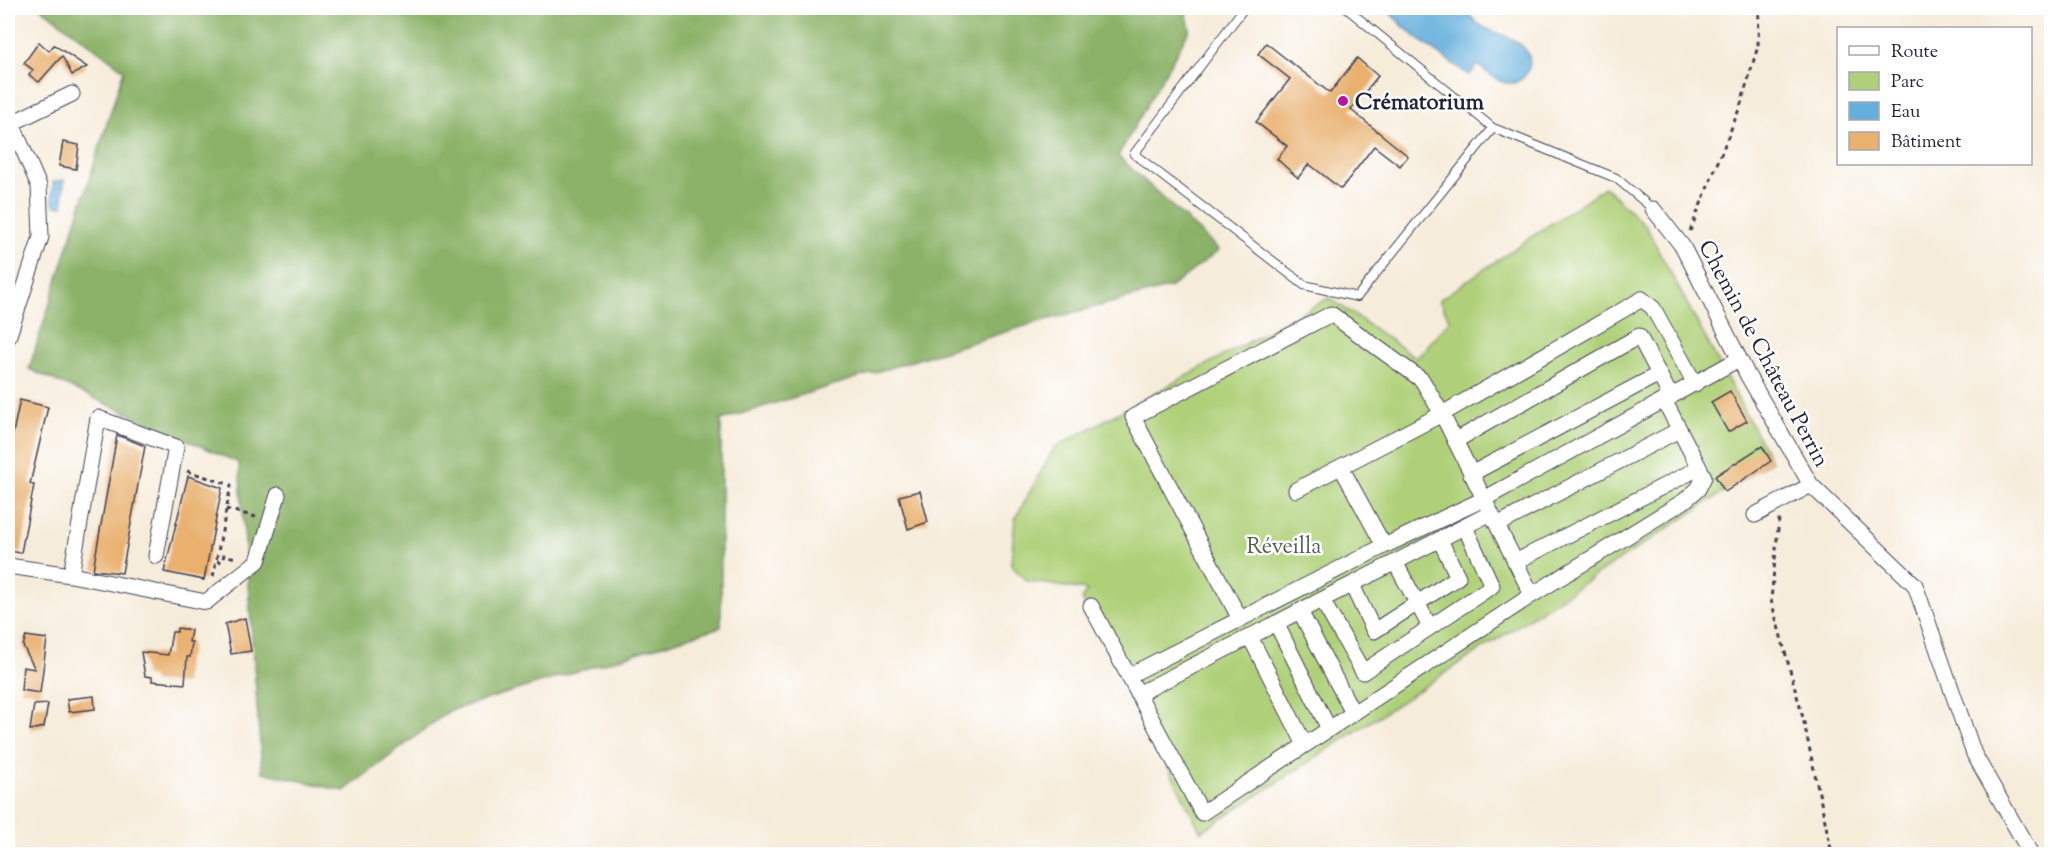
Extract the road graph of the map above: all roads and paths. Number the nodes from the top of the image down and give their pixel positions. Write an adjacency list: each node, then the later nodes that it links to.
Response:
1 (1244, 8): 6 (lane)
2 (1346, 8): 6 (lane)
3 (1759, 8): 8 (path)
4 (72, 94): 5 (street)
5 (9, 120): 9 (street)
6 (1493, 128): 7 (lane)
7 (1653, 209): 8 (street, Chemin de Château Perrin)
8 (1683, 247): 10 (street, Chemin de Château Perrin)
9 (8, 338)
10 (1739, 359): 12 (street); 21 (street, Chemin de Château Perrin)
11 (1659, 374): 13 (street); 16 (street); 20 (street)
12 (1695, 384): 13 (street); 14 (street)
13 (1667, 399): 15 (street); 26 (street)
14 (1442, 414): 16 (street); 18 (street); 46 (street)
15 (1680, 430): 19 (street); 26 (street)
16 (1455, 441): 20 (street)
17 (172, 464): 25 (path); 32 (street); 38 (street)
18 (1341, 466): 22 (street); 31 (street)
19 (1699, 468): 36 (street); 40 (street)
20 (1471, 474): 26 (street)
21 (1811, 485): 24 (street); 56 (street, Chemin de Château Perrin)
22 (1296, 490)
23 (278, 495): 41 (street)
24 (1781, 502): 28 (street); 55 (path)
25 (226, 509): 27 (path); 34 (path)
26 (1490, 512): 29 (street); 31 (street); 36 (street)
27 (249, 513)
28 (1755, 515)
29 (1465, 527): 30 (street); 48 (street)
30 (1440, 540): 35 (street); 43 (street)
31 (1384, 546): 46 (street)
32 (156, 556)
33 (235, 557): 34 (path)
34 (217, 561): 41 (path)
35 (1395, 562): 39 (street); 43 (street)
36 (1515, 562): 40 (street)
37 (8, 566): 38 (street)
38 (71, 574): 41 (street)
39 (1352, 585): 42 (street); 43 (street)
40 (1532, 595): 52 (street)
41 (214, 596)
42 (1322, 600): 45 (street); 48 (street)
43 (1417, 604): 48 (street)
44 (1091, 606): 50 (street)
45 (1300, 611): 47 (street); 52 (street)
46 (1240, 619): 50 (street)
47 (1276, 623): 49 (street); 53 (street)
48 (1430, 627)
49 (1250, 637): 51 (street); 54 (street)
50 (1128, 676): 51 (street)
51 (1138, 694): 54 (street)
52 (1353, 713): 53 (street)
53 (1329, 729): 54 (street)
54 (1305, 745)
55 (1832, 855)
56 (2031, 855)

